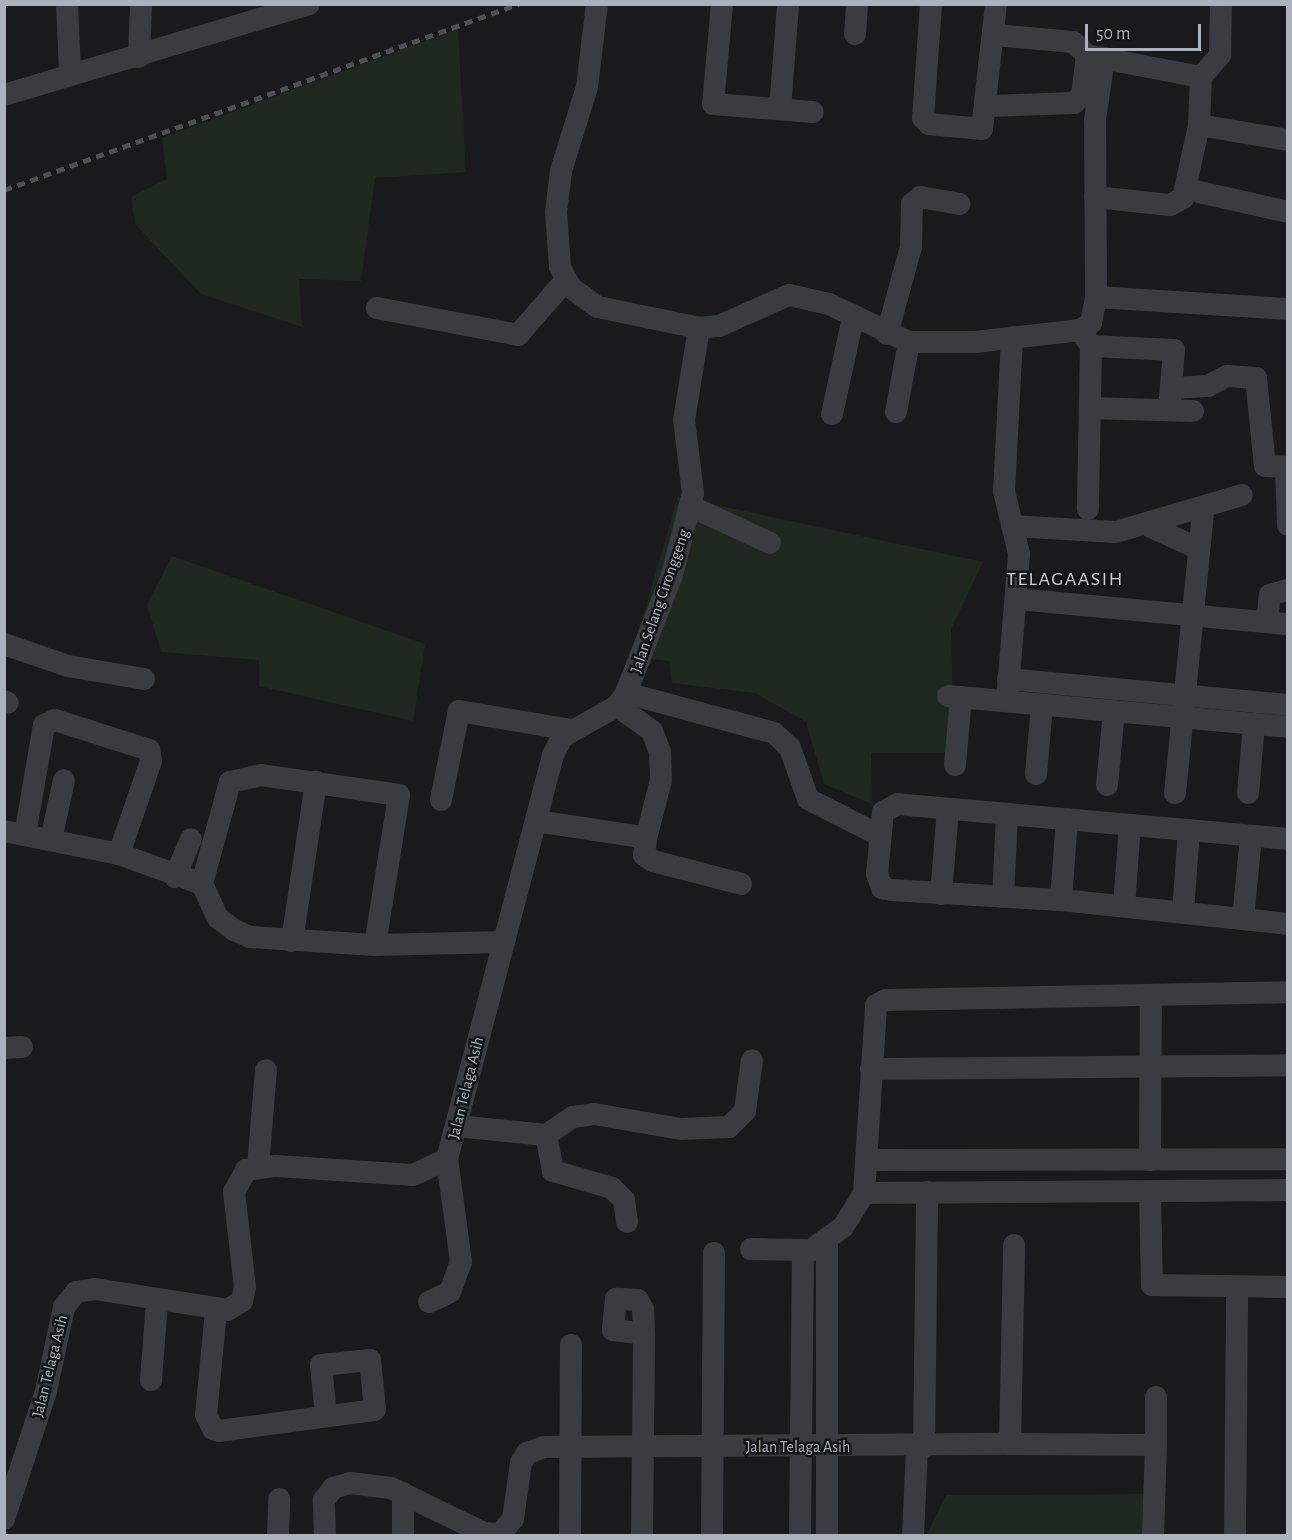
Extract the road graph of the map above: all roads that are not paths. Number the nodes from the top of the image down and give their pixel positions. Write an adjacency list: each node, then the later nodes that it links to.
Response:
1 (67, 4): 15 (street)
2 (141, 4): 13 (street)
3 (309, 4): 13 (street)
4 (722, 4): 19 (street)
5 (788, 4): 19 (street)
6 (857, 4): 11 (street)
7 (931, 4): 18 (street)
8 (996, 4): 12 (street)
9 (1221, 4): 16 (street)
10 (599, 6): 27 (street)
11 (855, 34)
12 (994, 35): 14 (street); 18 (street)
13 (139, 57): 15 (street)
14 (1096, 57): 16 (street); 18 (street); 24 (street)
15 (70, 74): 17 (street)
16 (1202, 77): 21 (street)
17 (4, 96)
18 (988, 106)
19 (780, 109): 20 (street)
20 (813, 112)
21 (1199, 125): 22 (street); 23 (street)
22 (1287, 140)
23 (1186, 189): 24 (street); 26 (street)
24 (1095, 197): 28 (street)
25 (959, 204): 33 (street)
26 (1287, 212)
27 (565, 281): 29 (street); 32 (street)
28 (1096, 297): 30 (street); 35 (street)
29 (377, 308)
30 (1287, 309)
31 (853, 318): 32 (street); 33 (street); 41 (street)
32 (699, 328): 44 (street, Jalan Selang Cironggeng)
33 (887, 333): 36 (street)
34 (1012, 337): 35 (street); 36 (street); 48 (street)
35 (1085, 338): 37 (street); 38 (street)
36 (909, 342): 40 (street)
37 (1170, 399): 38 (street); 39 (street); 42 (street)
38 (1090, 408): 45 (street)
39 (1193, 411)
40 (896, 412)
41 (832, 414)
42 (1287, 467): 47 (street)
43 (1242, 495): 46 (street)
44 (690, 506): 50 (street); 59 (street, Jalan Selang Cironggeng)
45 (1088, 509)
46 (1203, 510): 49 (street); 51 (street)
47 (1287, 525)
48 (1012, 526): 49 (street); 53 (street)
49 (1149, 526): 51 (street)
50 (770, 543)
51 (1197, 548): 54 (street)
52 (1287, 590): 55 (street)
53 (1016, 599): 54 (street); 58 (street)
54 (1191, 618): 55 (street); 62 (street)
55 (1277, 623)
56 (4, 645): 57 (street)
57 (144, 679)
58 (1007, 690): 60 (street); 62 (street); 67 (street)
59 (622, 700): 66 (street, Jalan Telaga Asih); 82 (street); 85 (street)
60 (1042, 705): 63 (street); 68 (street)
61 (1287, 705): 62 (street)
62 (1183, 707): 63 (street); 64 (street); 72 (street)
63 (1114, 711): 71 (street)
64 (1254, 724): 65 (street); 73 (street)
65 (1287, 727)
66 (571, 730): 74 (street); 78 (street, Jalan Telaga Asih)
67 (955, 765)
68 (1036, 774)
69 (64, 780): 87 (street)
70 (316, 782): 90 (street); 99 (street); 101 (street)
71 (1107, 785)
72 (1175, 793)
73 (1248, 793)
74 (441, 800)
75 (948, 809): 76 (street); 82 (street); 92 (street)
76 (1007, 814): 77 (street); 93 (street)
77 (1067, 819): 79 (street); 94 (street)
78 (536, 821): 85 (street); 100 (street, Jalan Telaga Asih)
79 (1130, 825): 80 (street); 95 (street)
80 (1189, 830): 83 (street); 96 (street)
81 (15, 833): 87 (street); 88 (street)
82 (879, 835): 92 (street)
83 (1251, 836): 86 (street); 97 (street)
84 (190, 839): 89 (street)
85 (646, 839): 91 (street)
86 (1287, 839)
87 (51, 840): 88 (street)
88 (119, 854): 89 (street)
89 (175, 877): 90 (street)
90 (202, 884): 99 (street)
91 (741, 884)
92 (941, 894): 93 (street)
93 (1003, 897): 94 (street)
94 (1061, 900): 95 (street)
95 (1124, 906): 96 (street)
96 (1183, 912): 97 (street)
97 (1243, 919): 98 (street)
98 (1287, 924)
99 (292, 941): 101 (street)
100 (504, 942): 101 (street); 109 (street, Jalan Telaga Asih)
101 (375, 945)
102 (1287, 992): 103 (street)
103 (1151, 995): 106 (street); 107 (street)
104 (752, 1060): 110 (street)
105 (1287, 1065): 106 (street)
106 (1150, 1067): 107 (street); 114 (street)
107 (871, 1069): 113 (street)
108 (266, 1070): 115 (street)
109 (457, 1126): 110 (street); 112 (street, Jalan Telaga Asih)
110 (546, 1134): 120 (street)
111 (1287, 1158): 114 (street)
112 (447, 1159): 115 (street, Jalan Telaga Asih); 129 (street)
113 (867, 1160): 114 (street); 119 (street)
114 (1150, 1160)
115 (258, 1167): 130 (street)
116 (1287, 1190): 117 (street)
117 (1150, 1191): 118 (street); 127 (street)
118 (927, 1192): 119 (street); 142 (street)
119 (864, 1193): 121 (street)
120 (627, 1222)
121 (827, 1242): 124 (street); 141 (street)
122 (1014, 1245): 136 (street)
123 (752, 1249): 124 (street)
124 (805, 1250): 143 (street)
125 (714, 1253): 140 (street)
126 (1287, 1287): 127 (street)
127 (1237, 1288): 158 (street)
128 (157, 1302): 130 (street, Jalan Telaga Asih); 133 (street); 146 (street, Jalan Telaga Asih)
129 (429, 1302)
130 (216, 1311): 135 (street)
131 (644, 1334): 139 (street)
132 (571, 1345): 138 (street)
133 (151, 1380)
134 (1156, 1397): 137 (street)
135 (326, 1416)
136 (1010, 1444): 137 (street, Jalan Telaga Asih); 142 (street, Jalan Telaga Asih)
137 (1156, 1445): 157 (street)
138 (571, 1447): 139 (street, Jalan Telaga Asih); 147 (street, Jalan Telaga Asih); 151 (street)
139 (643, 1447): 140 (street, Jalan Telaga Asih); 152 (street)
140 (711, 1447): 143 (street, Jalan Telaga Asih); 153 (street)
141 (825, 1447): 142 (street, Jalan Telaga Asih); 143 (street, Jalan Telaga Asih); 155 (street)
142 (921, 1447): 156 (street)
143 (800, 1448): 154 (street)
144 (403, 1493): 147 (street, Jalan Telaga Asih); 149 (street, Jalan Telaga Asih); 150 (street)
145 (279, 1499): 148 (street)
146 (4, 1520)
147 (490, 1535)
148 (278, 1536)
149 (325, 1536)
150 (403, 1536)
151 (570, 1536)
152 (642, 1536)
153 (712, 1536)
154 (800, 1536)
155 (827, 1536)
156 (913, 1536)
157 (1153, 1536)
158 (1235, 1536)

